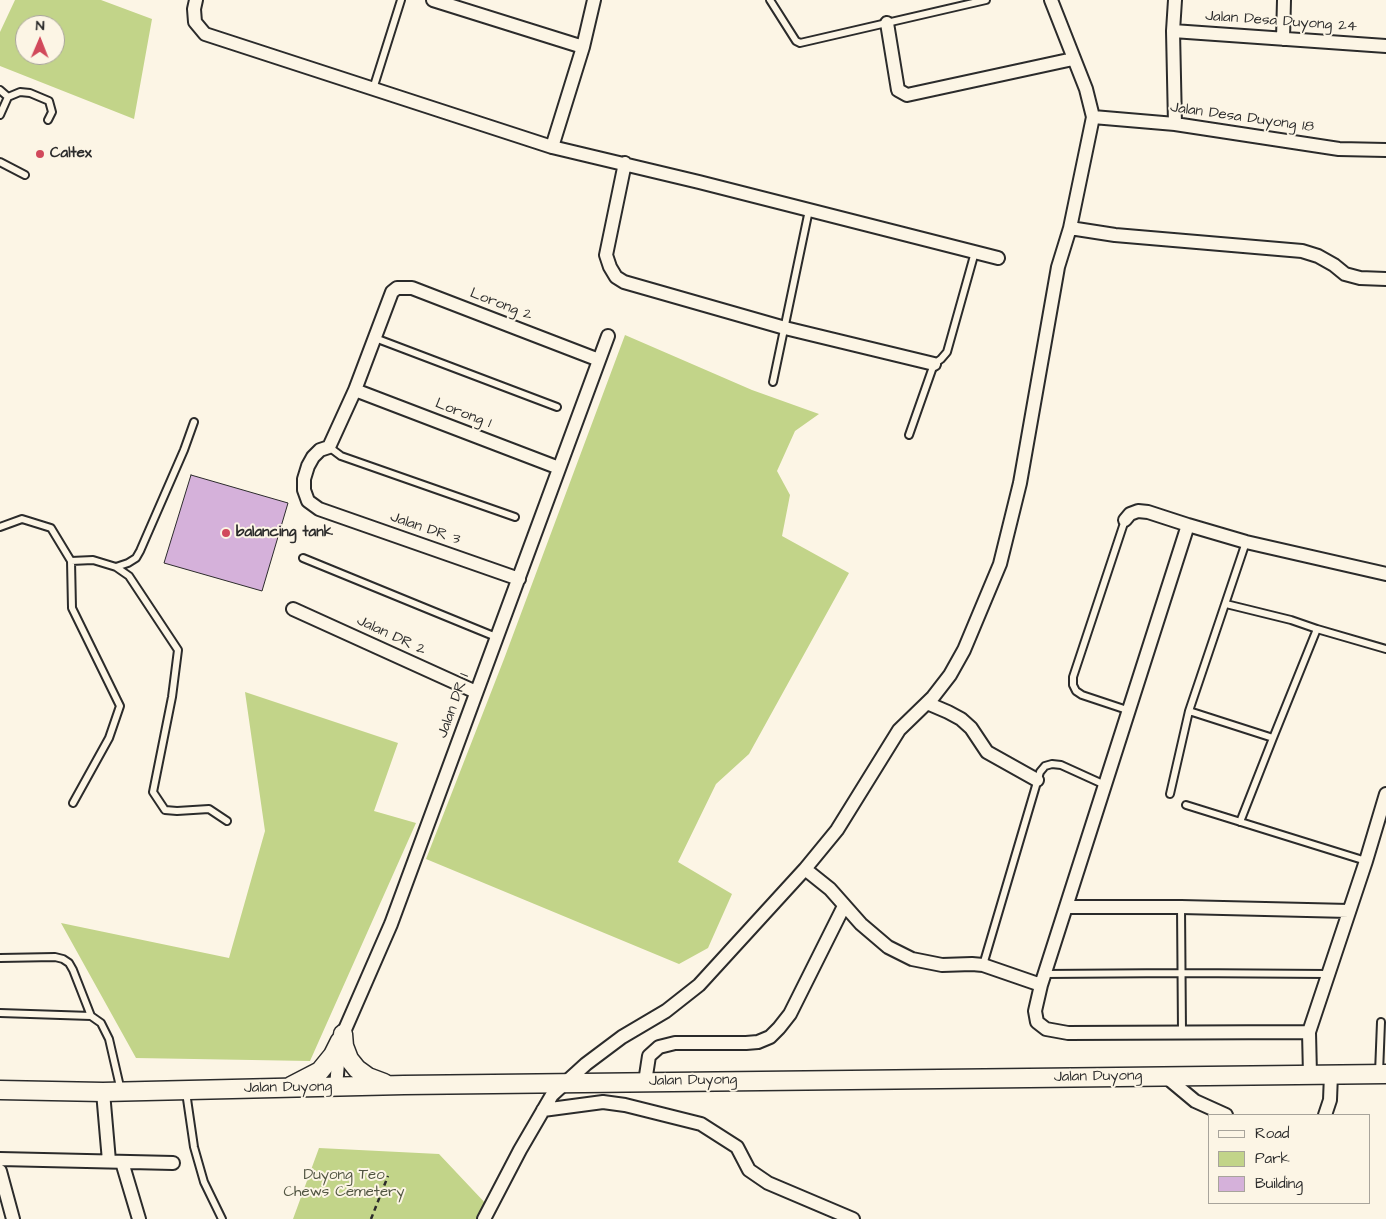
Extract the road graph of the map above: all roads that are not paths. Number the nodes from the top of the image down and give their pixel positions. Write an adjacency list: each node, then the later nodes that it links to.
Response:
1 (196, 0): 16 (street)
2 (401, 0): 16 (lane)
3 (432, 0): 14 (street)
4 (594, 0): 14 (street)
5 (770, 0): 10 (lane)
6 (986, 0): 10 (lane)
7 (1051, 0): 15 (street)
8 (1175, 0): 11 (street)
9 (1284, 0): 12 (street)
10 (887, 24): 15 (street)
11 (1173, 31): 12 (street, Jalan Desa Duyong 24); 22 (street)
12 (1283, 39): 13 (street, Jalan Desa Duyong 24)
13 (1386, 46)
14 (583, 47): 23 (street)
15 (1073, 59): 20 (street)
16 (373, 88): 23 (street)
17 (0, 90): 18 (lane)
18 (8, 97): 19 (lane); 21 (lane)
19 (0, 115)
20 (1093, 117): 22 (street, Jalan Desa Duyong 18); 29 (street)
21 (48, 120)
22 (1175, 124): 24 (street, Jalan Desa Duyong 18)
23 (552, 147): 26 (street)
24 (1386, 150)
25 (0, 162): 27 (lane)
26 (624, 163): 28 (street); 33 (street)
27 (25, 175)
28 (809, 210): 30 (street); 33 (lane)
29 (1070, 228): 32 (street); 61 (street)
30 (975, 252): 31 (street); 37 (lane)
31 (998, 258)
32 (1386, 279)
33 (785, 328): 37 (street); 38 (lane)
34 (608, 336): 36 (street, Jalan DR 1)
35 (375, 338): 36 (street, Lorong 2); 39 (street); 40 (lane)
36 (599, 360): 44 (street, Jalan DR 1)
37 (934, 364): 42 (lane)
38 (773, 382)
39 (355, 390): 43 (street); 44 (street, Lorong 1)
40 (556, 407)
41 (194, 422): 52 (lane)
42 (909, 435)
43 (329, 447): 45 (lane); 54 (street, Jalan DR 3)
44 (559, 468): 54 (street, Jalan DR 1)
45 (514, 517)
46 (1125, 520): 47 (street); 62 (lane)
47 (1188, 525): 49 (street); 62 (street)
48 (0, 528): 51 (lane)
49 (1246, 542): 53 (street); 55 (lane)
50 (303, 558): 58 (lane)
51 (71, 560): 52 (lane); 69 (lane)
52 (116, 567): 71 (lane)
53 (1386, 574)
54 (519, 579): 58 (street, Jalan DR 1)
55 (1226, 604): 57 (lane); 63 (lane)
56 (293, 609): 60 (street, Jalan DR 2)
57 (1317, 629): 59 (lane); 64 (lane)
58 (496, 637): 60 (street, Jalan DR 1)
59 (1386, 650)
60 (476, 692): 89 (street, Jalan DR 1)
61 (927, 704): 65 (street); 74 (street)
62 (1127, 710): 66 (street)
63 (1189, 711): 64 (lane); 67 (lane)
64 (1272, 738): 72 (lane)
65 (1037, 780): 66 (lane); 80 (lane)
66 (1105, 784): 76 (street)
67 (1170, 794)
68 (1386, 794): 73 (street)
69 (74, 803)
70 (1186, 805): 72 (lane)
71 (227, 821)
72 (1240, 822): 73 (lane)
73 (1366, 861): 78 (street)
74 (804, 869): 75 (street); 95 (street)
75 (844, 906): 80 (street); 94 (street)
76 (1067, 907): 77 (street); 83 (street)
77 (1181, 907): 78 (street); 81 (lane)
78 (1349, 911): 82 (street)
79 (0, 958): 85 (lane)
80 (983, 965): 83 (street)
81 (1182, 973): 82 (lane); 83 (lane); 87 (lane)
82 (1328, 974): 88 (street)
83 (1042, 980): 87 (street)
84 (0, 1013): 85 (lane)
85 (91, 1016): 102 (lane)
86 (1382, 1022): 91 (lane)
87 (1182, 1032): 88 (street)
88 (1308, 1032): 92 (street)
89 (341, 1038): 96 (main road); 97 (main road); 98 (street, Jalan DR 1)
90 (1331, 1074): 91 (main road, Jalan Duyong); 92 (main road, Jalan Duyong); 105 (street)
91 (1382, 1074)
92 (1310, 1075): 93 (main road, Jalan Duyong)
93 (1165, 1076): 94 (main road, Jalan Duyong); 104 (street)
94 (645, 1082): 95 (main road, Jalan Duyong)
95 (564, 1083): 96 (main road, Jalan Duyong); 103 (street)
96 (404, 1085): 98 (main road, Jalan Duyong)
97 (284, 1088): 98 (main road, Jalan Duyong); 100 (main road, Jalan Duyong)
98 (336, 1088)
99 (0, 1090): 101 (main road, Jalan Duyong)
100 (185, 1091): 102 (main road, Jalan Duyong); 112 (lane)
101 (103, 1092): 102 (main road, Jalan Duyong); 107 (street)
102 (121, 1092)
103 (543, 1110): 113 (street); 114 (street)
104 (1224, 1114)
105 (1325, 1114)
106 (0, 1158): 107 (street)
107 (115, 1162): 108 (street); 111 (street)
108 (173, 1163)
109 (0, 1171): 110 (street)
110 (13, 1219)
111 (139, 1219)
112 (222, 1219)
113 (484, 1219)
114 (853, 1219)

